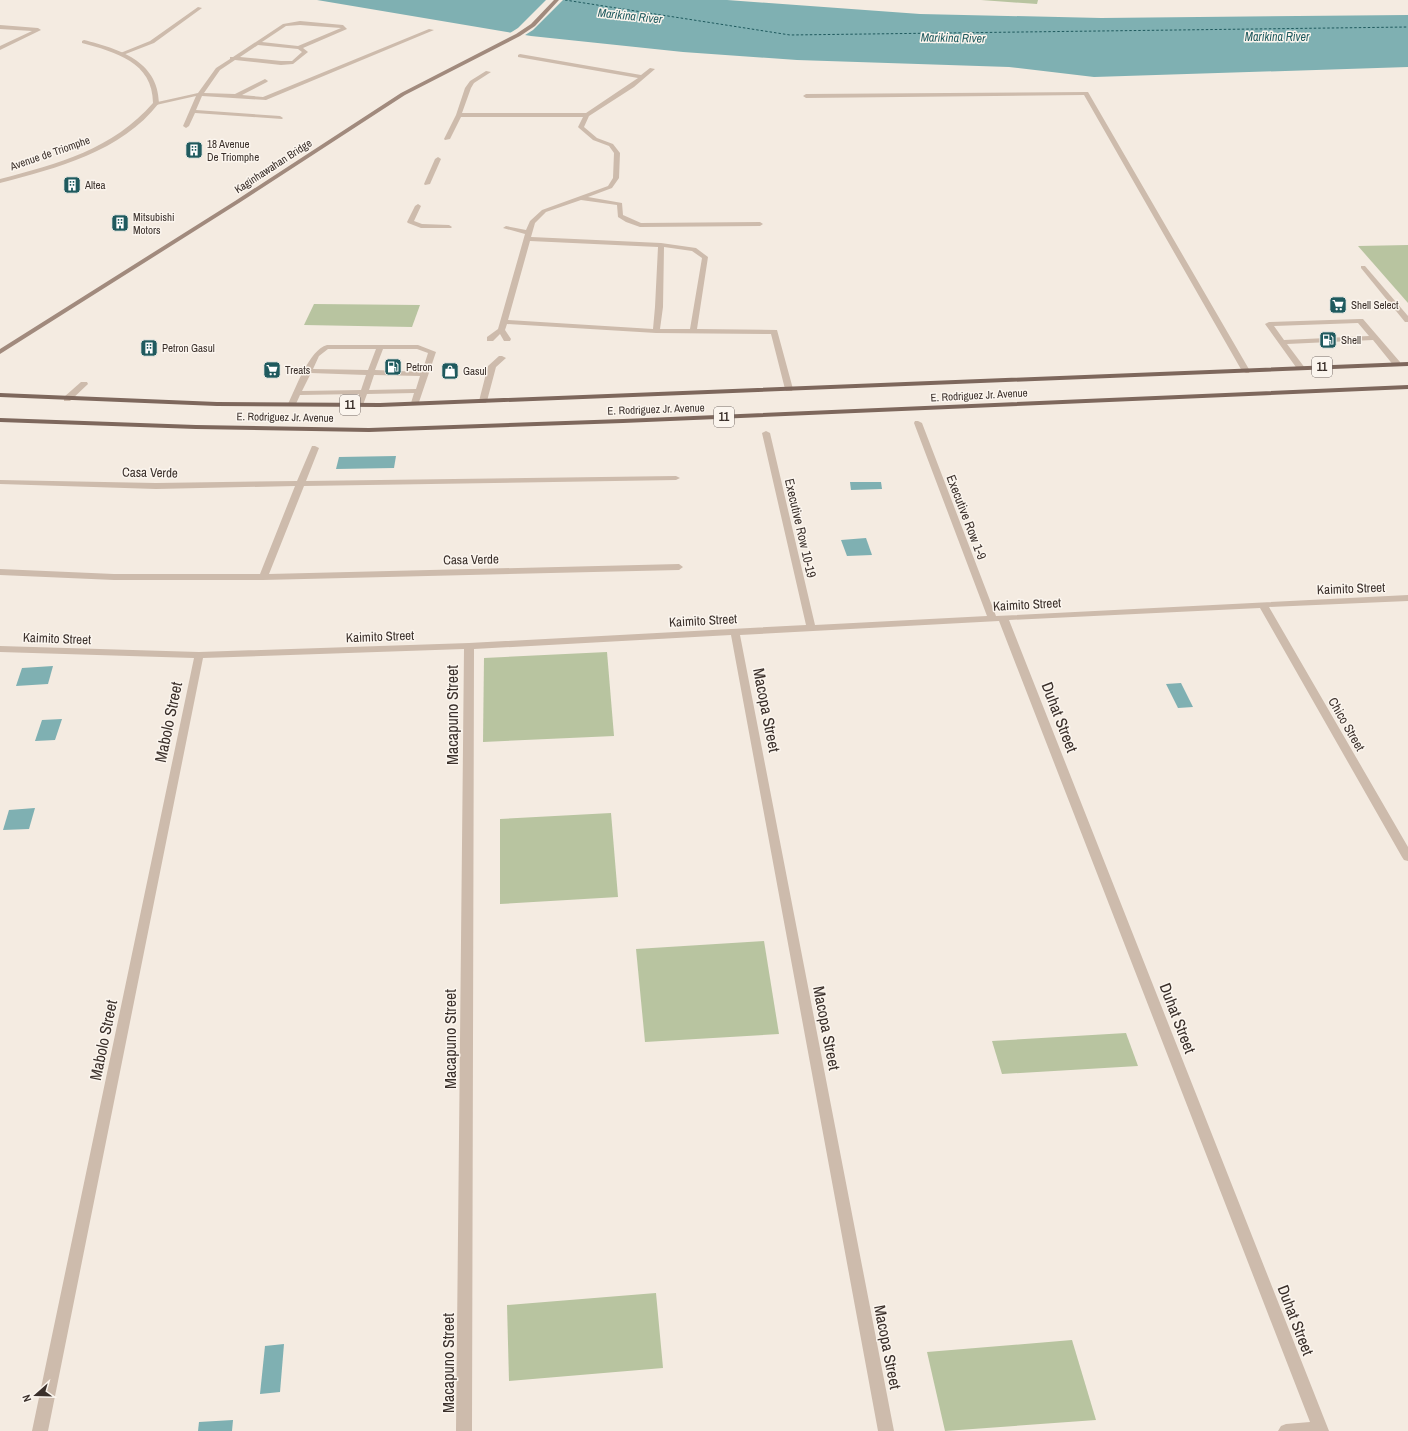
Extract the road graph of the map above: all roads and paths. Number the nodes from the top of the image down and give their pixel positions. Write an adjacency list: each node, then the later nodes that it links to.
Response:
1 (557, 0): 47 (main road, Kaginhawahan Bridge)
2 (200, 8): 9 (street)
3 (0, 27): 7 (street)
4 (431, 30): 17 (street)
5 (84, 42): 9 (street)
6 (257, 43): 8 (street); 8 (street); 11 (street)
7 (0, 48)
8 (299, 48): 11 (street)
9 (121, 54): 19 (street)
10 (520, 56): 14 (street)
11 (232, 58): 16 (street)
12 (652, 69): 14 (street)
13 (488, 72): 21 (street)
14 (642, 77): 22 (street)
15 (265, 81): 17 (street)
16 (200, 94): 17 (street); 19 (street); 20 (street)
17 (236, 96)
18 (806, 96): 54 (street)
19 (156, 103): 27 (street, Avenue de Triomphe)
20 (193, 111): 23 (street); 24 (street)
21 (459, 115): 22 (street); 25 (street)
22 (587, 115): 29 (street)
23 (280, 118)
24 (186, 126)
25 (447, 139)
26 (438, 160): 28 (street)
27 (0, 181)
28 (427, 184)
29 (582, 198): 31 (street); 34 (street)
30 (418, 206): 32 (street)
31 (760, 224)
32 (449, 227)
33 (506, 228): 34 (street)
34 (528, 236): 35 (street); 38 (street)
35 (661, 245): 40 (street); 41 (street)
36 (1363, 267): 37 (street)
37 (1408, 320)
38 (504, 322): 39 (street); 40 (street)
39 (501, 330): 43 (street); 44 (street)
40 (656, 331): 41 (street)
41 (693, 332): 58 (street)
42 (1374, 338): 45 (street); 45 (street); 49 (street)
43 (490, 339)
44 (507, 339)
45 (1282, 342): 51 (street)
46 (380, 348): 52 (street); 53 (street); 55 (street)
47 (0, 352)
48 (502, 358): 64 (street)
49 (1397, 364): 50 (main road, E. Rodriguez Jr. Avenue / 11); 51 (main road, E. Rodriguez Jr. Avenue / 11)
50 (1408, 364)
51 (1301, 368): 54 (main road, E. Rodriguez Jr. Avenue / 11)
52 (309, 371): 53 (street); 61 (street)
53 (370, 371): 55 (street); 60 (street)
54 (1246, 371): 58 (main road, E. Rodriguez Jr. Avenue / 11)
55 (425, 374): 59 (street)
56 (84, 384): 63 (street)
57 (1408, 387): 68 (main road, E. Rodriguez Jr. Avenue / 11)
58 (789, 389): 64 (main road, E. Rodriguez Jr. Avenue / 11)
59 (419, 391): 60 (street); 65 (street)
60 (364, 392): 61 (street); 67 (street)
61 (297, 393): 66 (street)
62 (0, 395): 63 (main road, E. Rodriguez Jr. Avenue / 11)
63 (67, 399): 66 (main road, E. Rodriguez Jr. Avenue / 11)
64 (483, 401): 65 (main road, E. Rodriguez Jr. Avenue / 11)
65 (415, 403): 67 (main road, E. Rodriguez Jr. Avenue / 11)
66 (292, 404): 67 (main road, E. Rodriguez Jr. Avenue / 11)
67 (359, 405)
68 (0, 420)
69 (918, 424): 80 (street, Executive Row 1-9)
70 (766, 433): 81 (street, Executive Row 10-19)
71 (315, 448): 74 (street)
72 (676, 478): 74 (street, Casa Verde)
73 (0, 482): 74 (street, Casa Verde)
74 (300, 485): 77 (street)
75 (679, 567): 77 (street, Casa Verde)
76 (0, 572): 77 (street, Casa Verde)
77 (263, 577)
78 (1408, 598): 79 (street, Kaimito Street)
79 (1262, 605): 80 (street, Kaimito Street); 86 (street, Chico Street)
80 (998, 619): 81 (street, Kaimito Street); 87 (street, Duhat Street)
81 (811, 628): 82 (street, Kaimito Street)
82 (735, 632): 83 (street, Kaimito Street); 90 (street, Macopa Street)
83 (470, 646): 85 (street, Kaimito Street); 89 (street, Macapuno Street)
84 (0, 649): 85 (street, Kaimito Street)
85 (199, 655): 88 (street, Mabolo Street)
86 (1408, 856)
87 (1321, 1430): 91 (street)
88 (40, 1431)
89 (464, 1431)
90 (886, 1431)
91 (1286, 1431)

